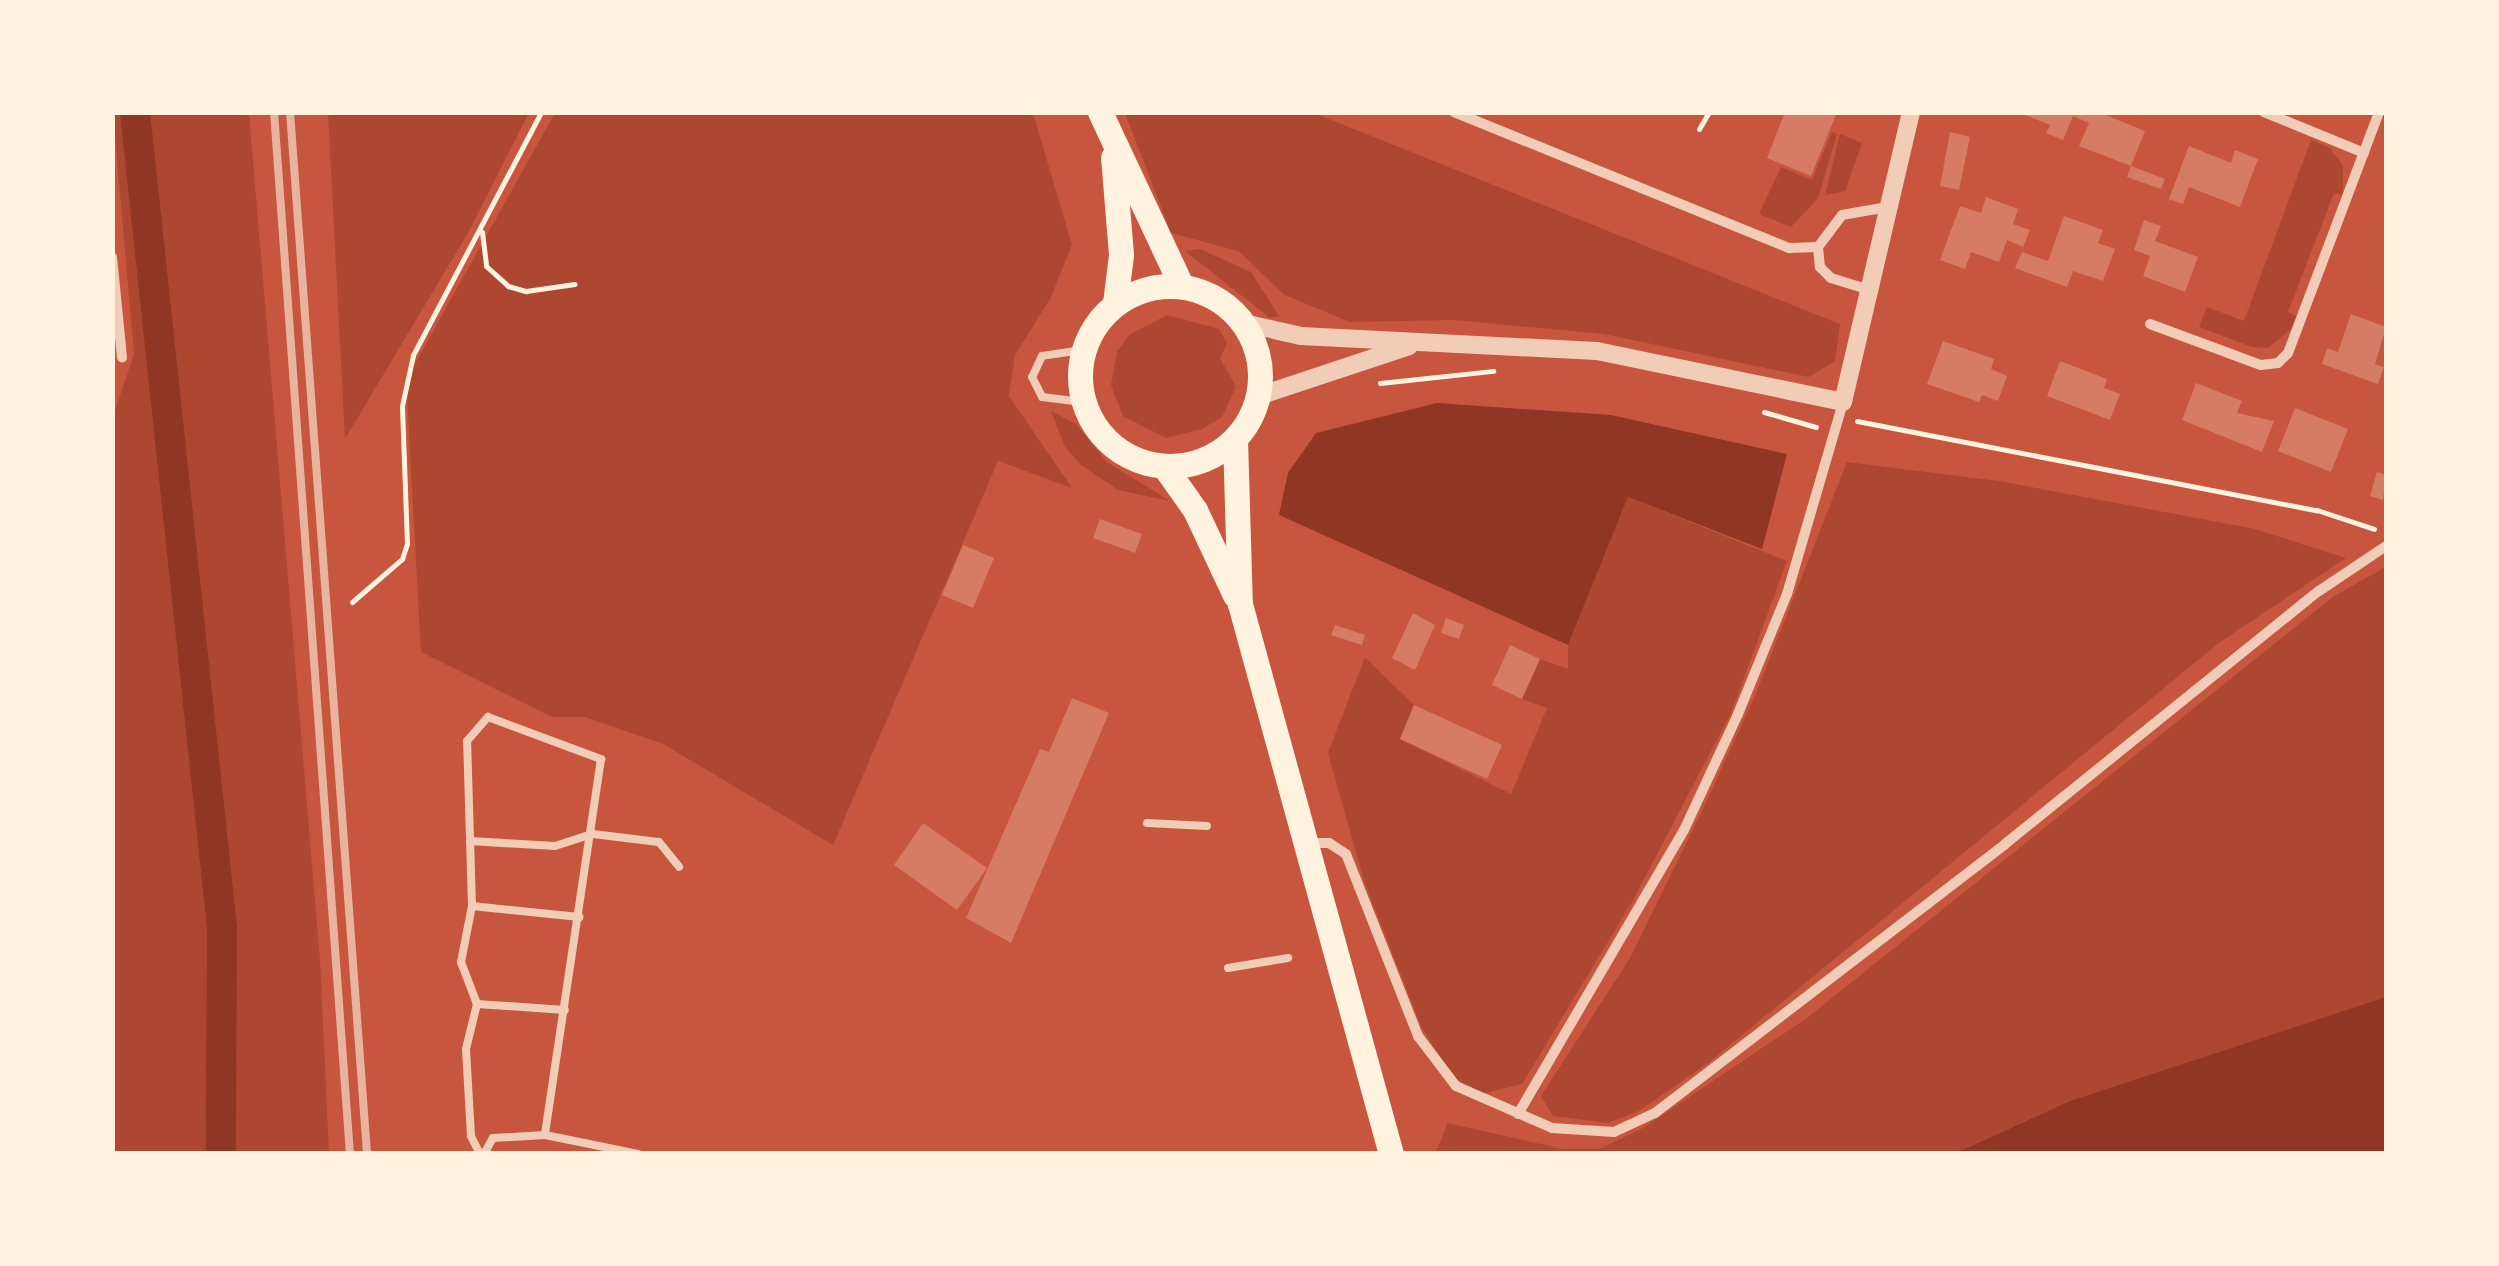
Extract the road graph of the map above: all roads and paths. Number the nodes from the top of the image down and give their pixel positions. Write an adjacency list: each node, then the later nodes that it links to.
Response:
1 (541, 112): 12 (path)
2 (1100, 112): 9 (main road)
3 (1454, 112): 13 (street)
4 (1708, 112): 8 (path)
5 (1911, 112): 11 (street)
6 (2264, 112): 10 (street)
7 (2380, 112): 10 (street)
8 (1698, 129)
9 (1112, 147): 16 (main road); 18 (main road)
10 (2364, 153): 20 (street)
11 (1894, 206): 13 (street); 17 (street)
12 (482, 229): 15 (path); 35 (path)
13 (1818, 247): 17 (street)
14 (112, 257): 23 (street)
15 (574, 284)
16 (1181, 285): 18 (main road); 19 (main road)
17 (1874, 292): 29 (street)
18 (1114, 303): 22 (main road)
19 (1244, 324): 21 (street); 26 (main road)
20 (2150, 324)
21 (1414, 344): 26 (street); 29 (street)
22 (1082, 350): 27 (main road); 27 (lane)
23 (122, 358)
24 (1509, 371): 25 (path)
25 (1376, 384)
26 (1258, 396): 31 (main road)
27 (1083, 402): 32 (main road)
28 (1752, 408): 30 (path)
29 (1841, 409): 30 (street); 33 (path)
30 (1836, 432): 49 (street)
31 (1235, 439): 32 (main road); 36 (main road)
32 (1164, 466): 36 (main road)
33 (2386, 534)
34 (2386, 546): 49 (street)
35 (352, 602)
36 (1240, 604): 41 (main road)
37 (1148, 823): 38 (lane)
38 (1207, 826)
39 (592, 834): 40 (lane); 40 (lane); 42 (lane); 44 (lane)
40 (470, 841): 43 (lane)
41 (1305, 844): 49 (street); 55 (main road)
42 (679, 866)
43 (472, 906): 44 (lane); 47 (lane)
44 (579, 917): 48 (lane)
45 (1288, 958): 46 (lane)
46 (1228, 968)
47 (478, 1004): 48 (lane); 52 (lane)
48 (565, 1010): 50 (lane)
49 (1518, 1114)
50 (546, 1136): 51 (lane); 52 (lane)
51 (595, 1142): 53 (lane); 54 (lane)
52 (482, 1154)
53 (596, 1154)
54 (638, 1154)
55 (1391, 1154)

